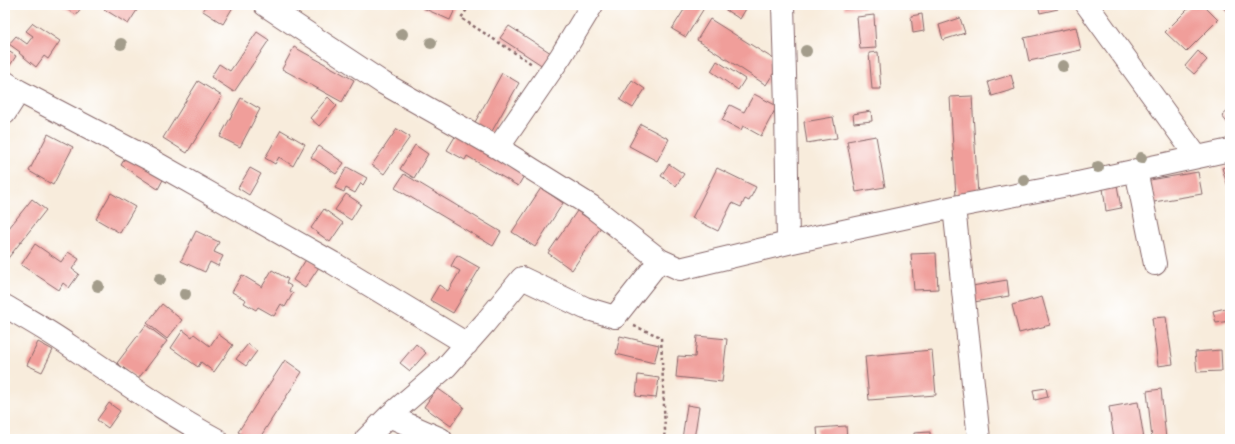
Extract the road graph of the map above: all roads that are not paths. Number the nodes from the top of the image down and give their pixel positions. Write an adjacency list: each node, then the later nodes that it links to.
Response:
1 (265, 5): 7 (street)
2 (592, 5): 7 (street)
3 (783, 5): 12 (street)
4 (1087, 5): 9 (street)
5 (12, 86): 6 (street); 16 (street)
6 (5, 113)
7 (498, 148): 13 (street)
8 (1230, 150): 9 (street)
9 (1198, 157): 10 (street)
10 (1136, 170): 11 (street); 14 (street)
11 (954, 207): 12 (street); 21 (street)
12 (788, 243): 13 (street)
13 (660, 260): 16 (street)
14 (1155, 264)
15 (5, 306): 18 (street)
16 (467, 344): 17 (street)
17 (389, 416): 19 (street); 20 (street)
18 (216, 439)
19 (366, 439)
20 (441, 439)
21 (979, 439)

